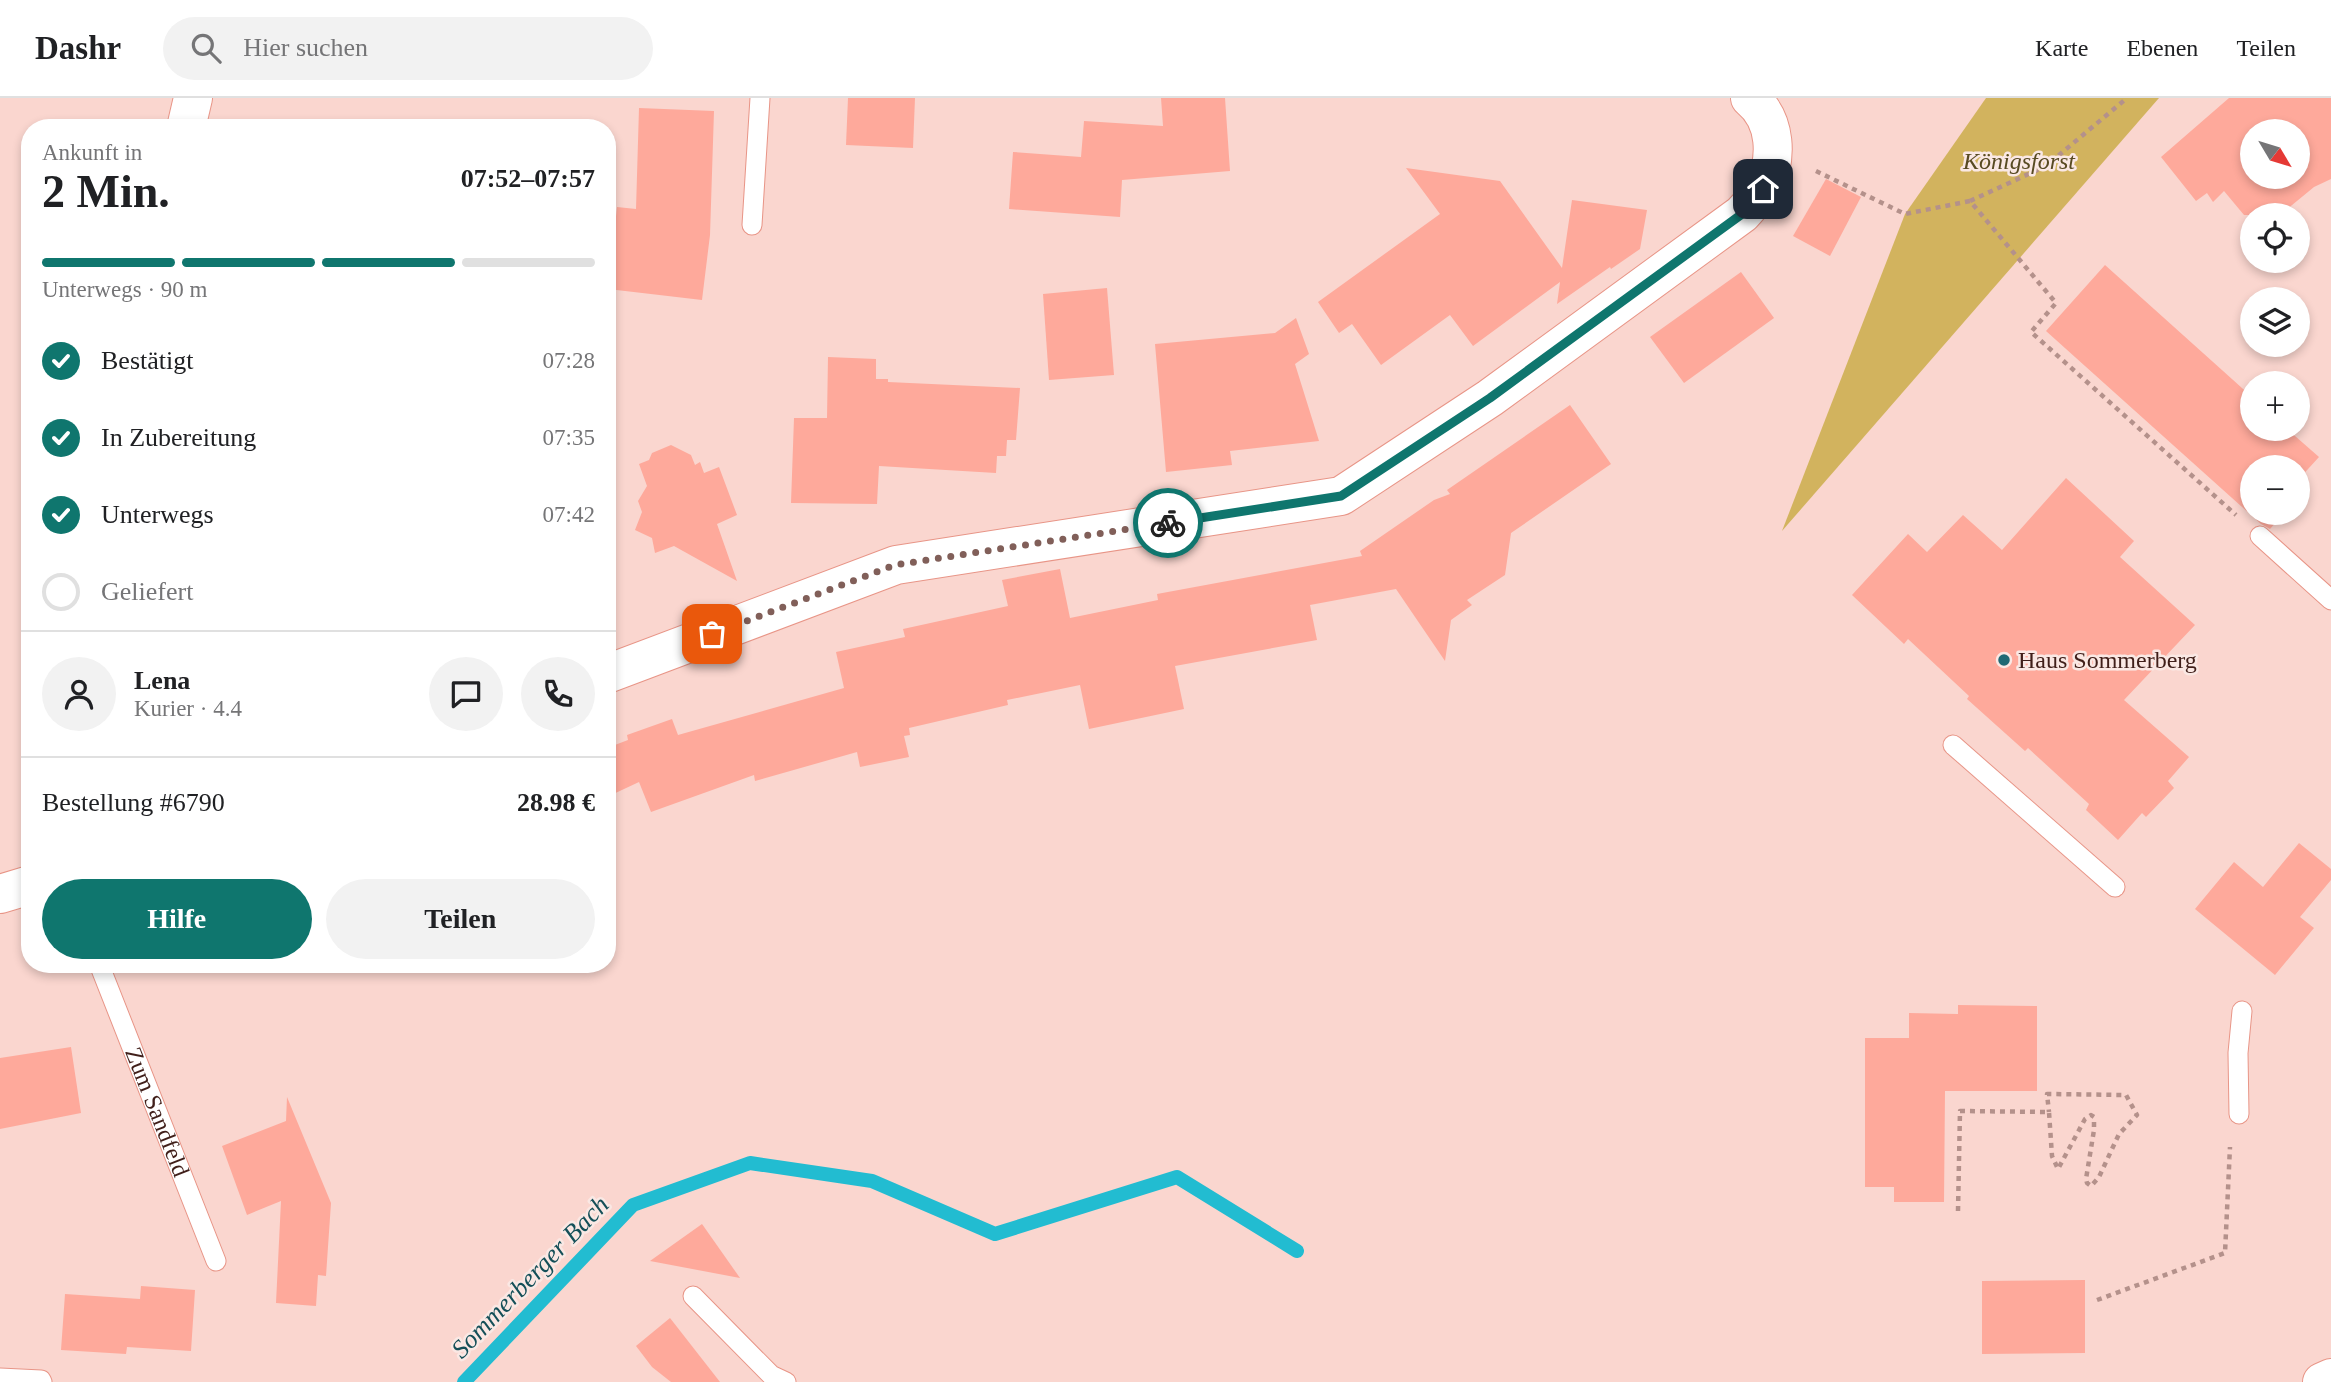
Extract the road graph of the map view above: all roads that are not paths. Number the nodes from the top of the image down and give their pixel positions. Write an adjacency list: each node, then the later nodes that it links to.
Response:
1 (193, 98): 3 (street)
2 (760, 98): 5 (lane)
3 (188, 119)
4 (1765, 126): 8 (street)
5 (752, 225)
6 (2260, 536): 7 (lane)
7 (2331, 600)
8 (616, 671)
9 (1953, 745): 10 (lane)
10 (2115, 887)
11 (21, 888): 12 (street)
12 (0, 894)
13 (103, 973): 16 (lane, Zum Sandfeld)
14 (2242, 1011): 15 (lane)
15 (2239, 1114)
16 (216, 1261)
17 (693, 1296): 21 (lane)
18 (0, 1378): 20 (lane)
19 (2331, 1378): 22 (street)
20 (42, 1382)
21 (786, 1382)
22 (2322, 1382)

